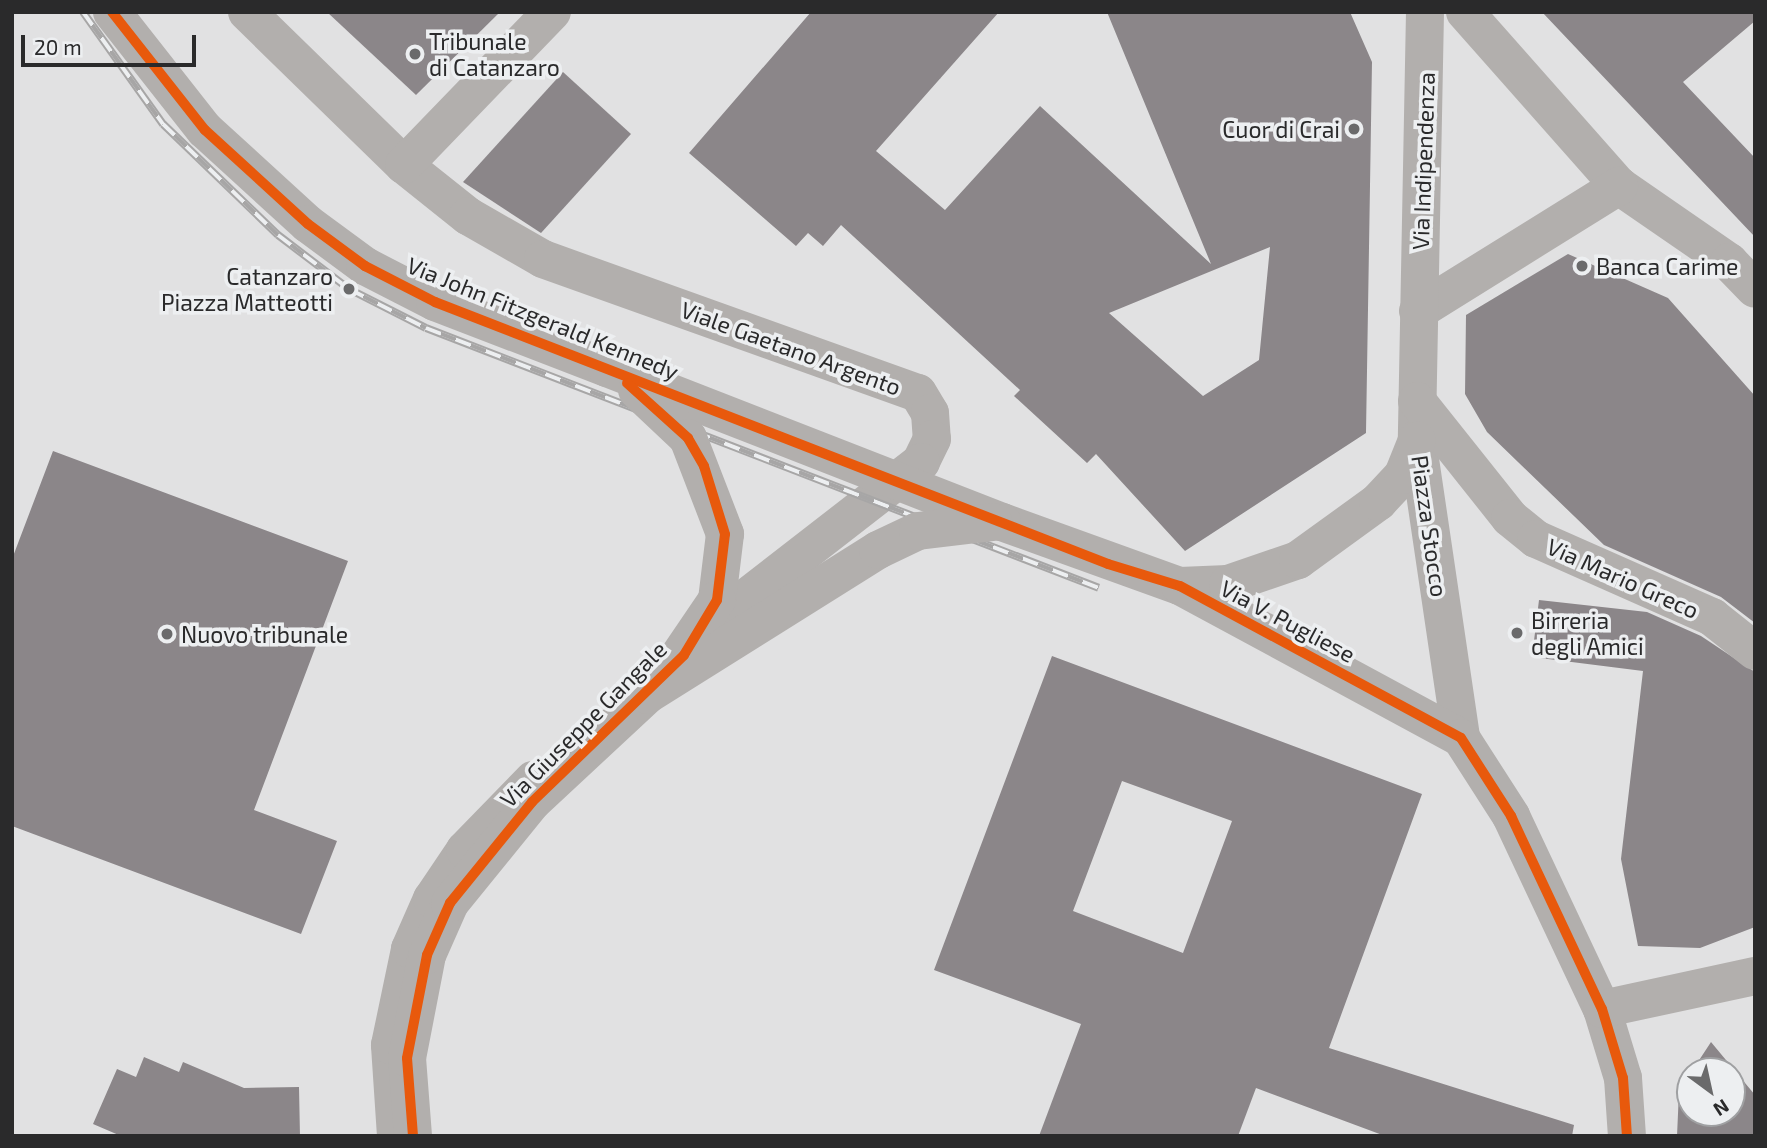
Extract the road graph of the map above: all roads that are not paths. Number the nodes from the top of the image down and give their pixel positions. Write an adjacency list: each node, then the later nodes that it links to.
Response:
1 (112, 12): 10 (street, Via John Fitzgerald Kennedy)
2 (247, 12): 6 (street, Viale Gaetano Argento)
3 (552, 12): 6 (street)
4 (1425, 12): 9 (street, Via Indipendenza)
5 (1465, 12): 7 (street)
6 (404, 165): 21 (street, Viale Gaetano Argento)
7 (1619, 186): 8 (street); 9 (street)
8 (1755, 289)
9 (1418, 311): 11 (street, Via Indipendenza)
10 (607, 368): 13 (street, Via John Fitzgerald Kennedy, bridge); 16 (street, Via Giuseppe Gangale, bridge)
11 (1418, 401): 12 (street, Via Indipendenza); 15 (street, Via Mario Greco)
12 (1417, 441): 14 (street, Piazza Stocco); 17 (street, Piazza Stocco)
13 (1002, 522): 14 (street, Via V. Pugliese); 16 (street, Via Giuseppe Gangale, bridge)
14 (1180, 586): 17 (street, Via V. Pugliese)
15 (1755, 651)
16 (647, 695): 22 (street, Via Giuseppe Gangale)
17 (1461, 738): 19 (street, Via V. Pugliese)
18 (1755, 976): 19 (street)
19 (1602, 1009): 20 (street, Via V. Pugliese)
20 (1627, 1132)
21 (396, 1136)
22 (413, 1136)

